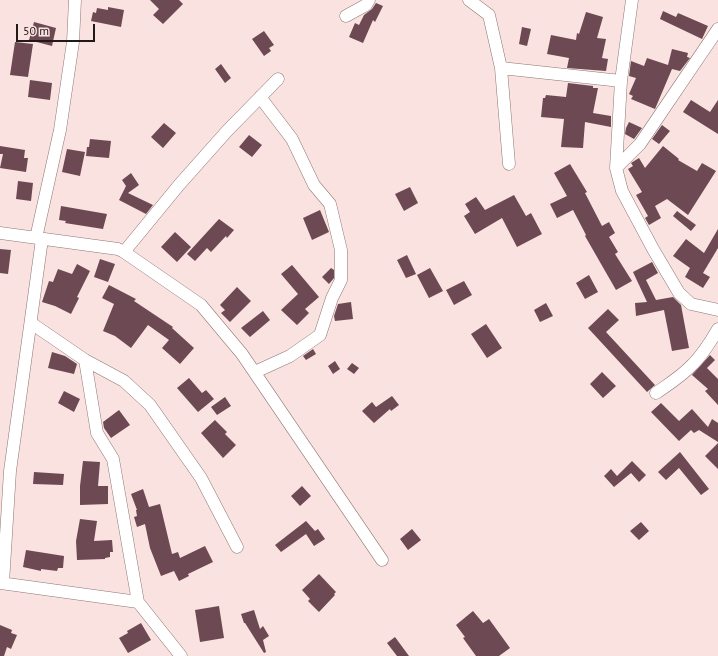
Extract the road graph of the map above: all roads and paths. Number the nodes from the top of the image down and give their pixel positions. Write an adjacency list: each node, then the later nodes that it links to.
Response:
1 (75, 0): 14 (street)
2 (369, 0): 5 (street)
3 (469, 0): 7 (street)
4 (632, 0): 9 (street)
5 (346, 16)
6 (718, 29): 12 (street)
7 (501, 68): 9 (street); 11 (street)
8 (278, 79): 10 (street)
9 (621, 81): 12 (street)
10 (260, 97): 15 (street); 20 (street)
11 (509, 164)
12 (616, 168): 16 (street)
13 (0, 233): 14 (street)
14 (39, 239): 15 (street); 17 (street)
15 (124, 252): 20 (street)
16 (718, 310)
17 (30, 323): 19 (street); 24 (street)
18 (718, 329): 21 (street)
19 (84, 360): 22 (street); 25 (street)
20 (255, 372): 23 (street)
21 (656, 393)
22 (237, 547)
23 (382, 560)
24 (2, 583): 25 (street)
25 (138, 602): 26 (street)
26 (181, 656)

